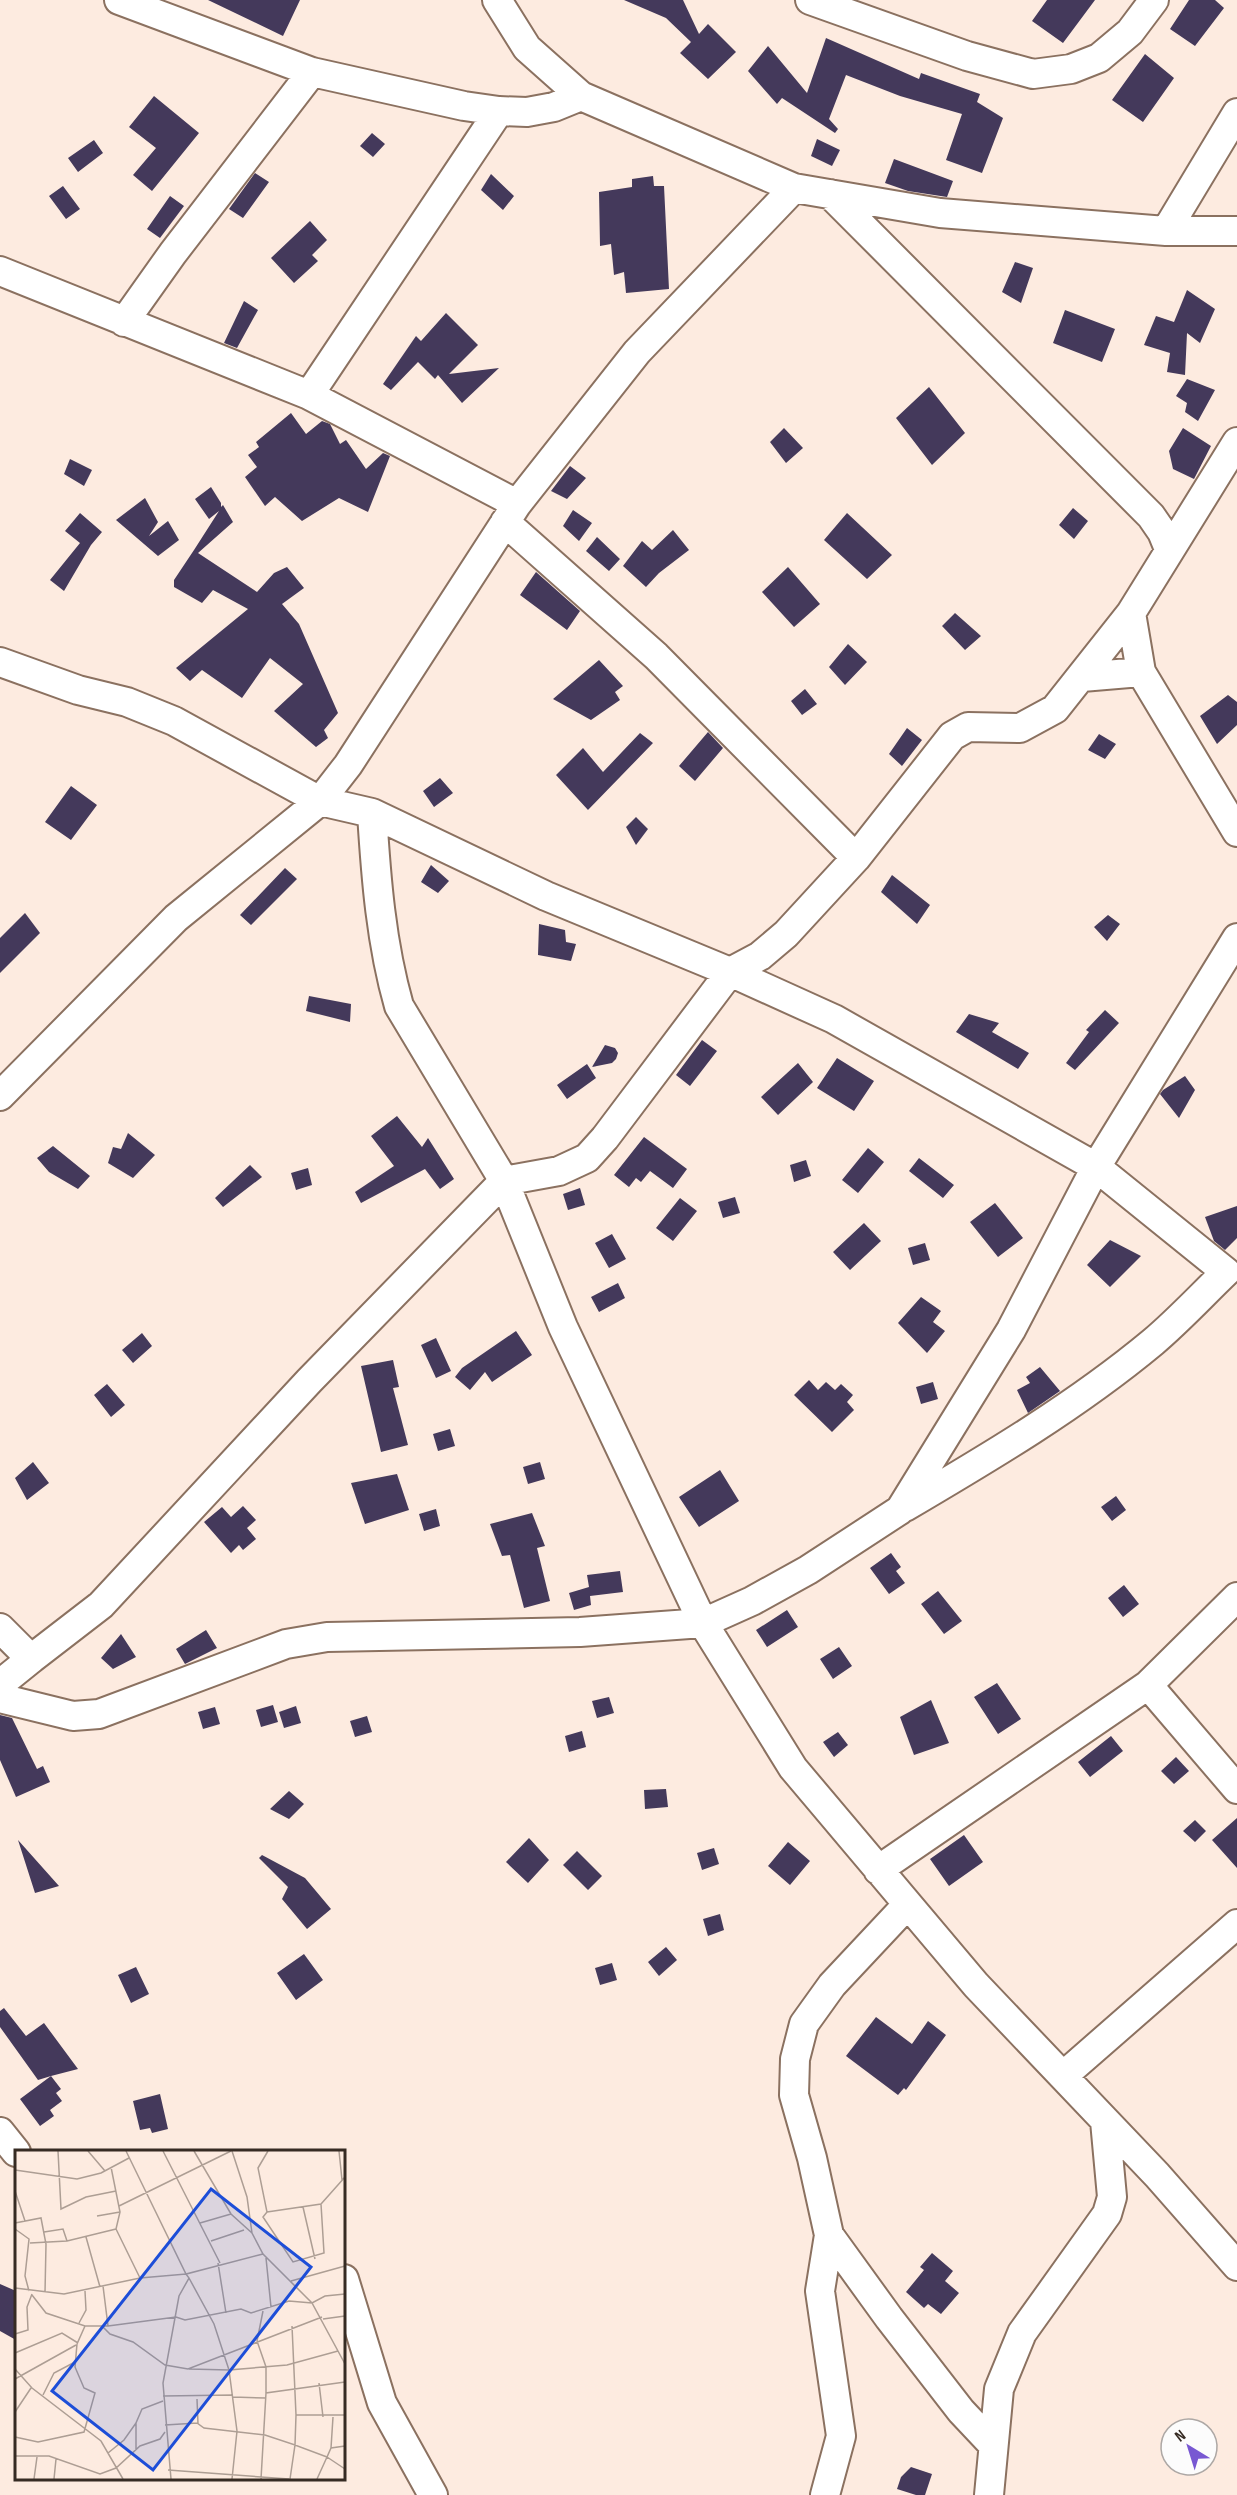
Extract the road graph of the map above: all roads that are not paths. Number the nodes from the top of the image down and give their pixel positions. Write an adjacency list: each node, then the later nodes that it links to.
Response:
1 (119, 0): 5 (street)
2 (497, 0): 6 (street)
3 (810, 0): 4 (street)
4 (1154, 0)
5 (312, 72): 7 (street); 14 (street)
6 (581, 96): 7 (street); 9 (street)
7 (500, 111): 15 (street)
8 (1237, 113): 11 (street)
9 (794, 188): 10 (street); 17 (street)
10 (830, 194): 11 (street); 18 (street)
11 (1166, 231): 12 (street)
12 (1237, 231)
13 (0, 271): 14 (street)
14 (124, 322): 15 (street)
15 (309, 395): 17 (street)
16 (1237, 442): 18 (street)
17 (511, 513): 23 (street); 26 (street)
18 (1169, 549): 19 (street)
19 (1131, 613): 21 (street); 22 (street)
20 (0, 662): 23 (street)
21 (1141, 672): 22 (street); 25 (street)
22 (1082, 677): 26 (street)
23 (320, 801): 24 (street); 29 (street)
24 (372, 813): 28 (street); 31 (street)
25 (1237, 832)
26 (855, 858): 28 (street)
27 (1237, 938): 30 (street)
28 (730, 972): 30 (street); 31 (street)
29 (0, 1096)
30 (1096, 1167): 32 (street); 33 (street)
31 (504, 1181): 35 (street); 37 (street)
32 (1233, 1272): 33 (street)
33 (900, 1510): 35 (street)
34 (1237, 1598): 39 (street)
35 (703, 1623): 40 (street); 42 (street)
36 (0, 1628): 37 (street)
37 (31, 1659): 38 (street)
38 (0, 1684)
39 (1148, 1685): 41 (street); 42 (street)
40 (0, 1698)
41 (1237, 1789)
42 (878, 1870): 43 (street)
43 (907, 1905): 45 (street); 49 (street)
44 (1237, 1924): 45 (street)
45 (1063, 2076): 46 (street)
46 (1105, 2121): 50 (street); 52 (street)
47 (0, 2132): 48 (street)
48 (15, 2151)
49 (829, 2235): 52 (street); 54 (street)
50 (1237, 2266)
51 (345, 2282): 53 (street)
52 (993, 2445): 55 (street)
53 (433, 2495)
54 (825, 2495)
55 (989, 2495)

